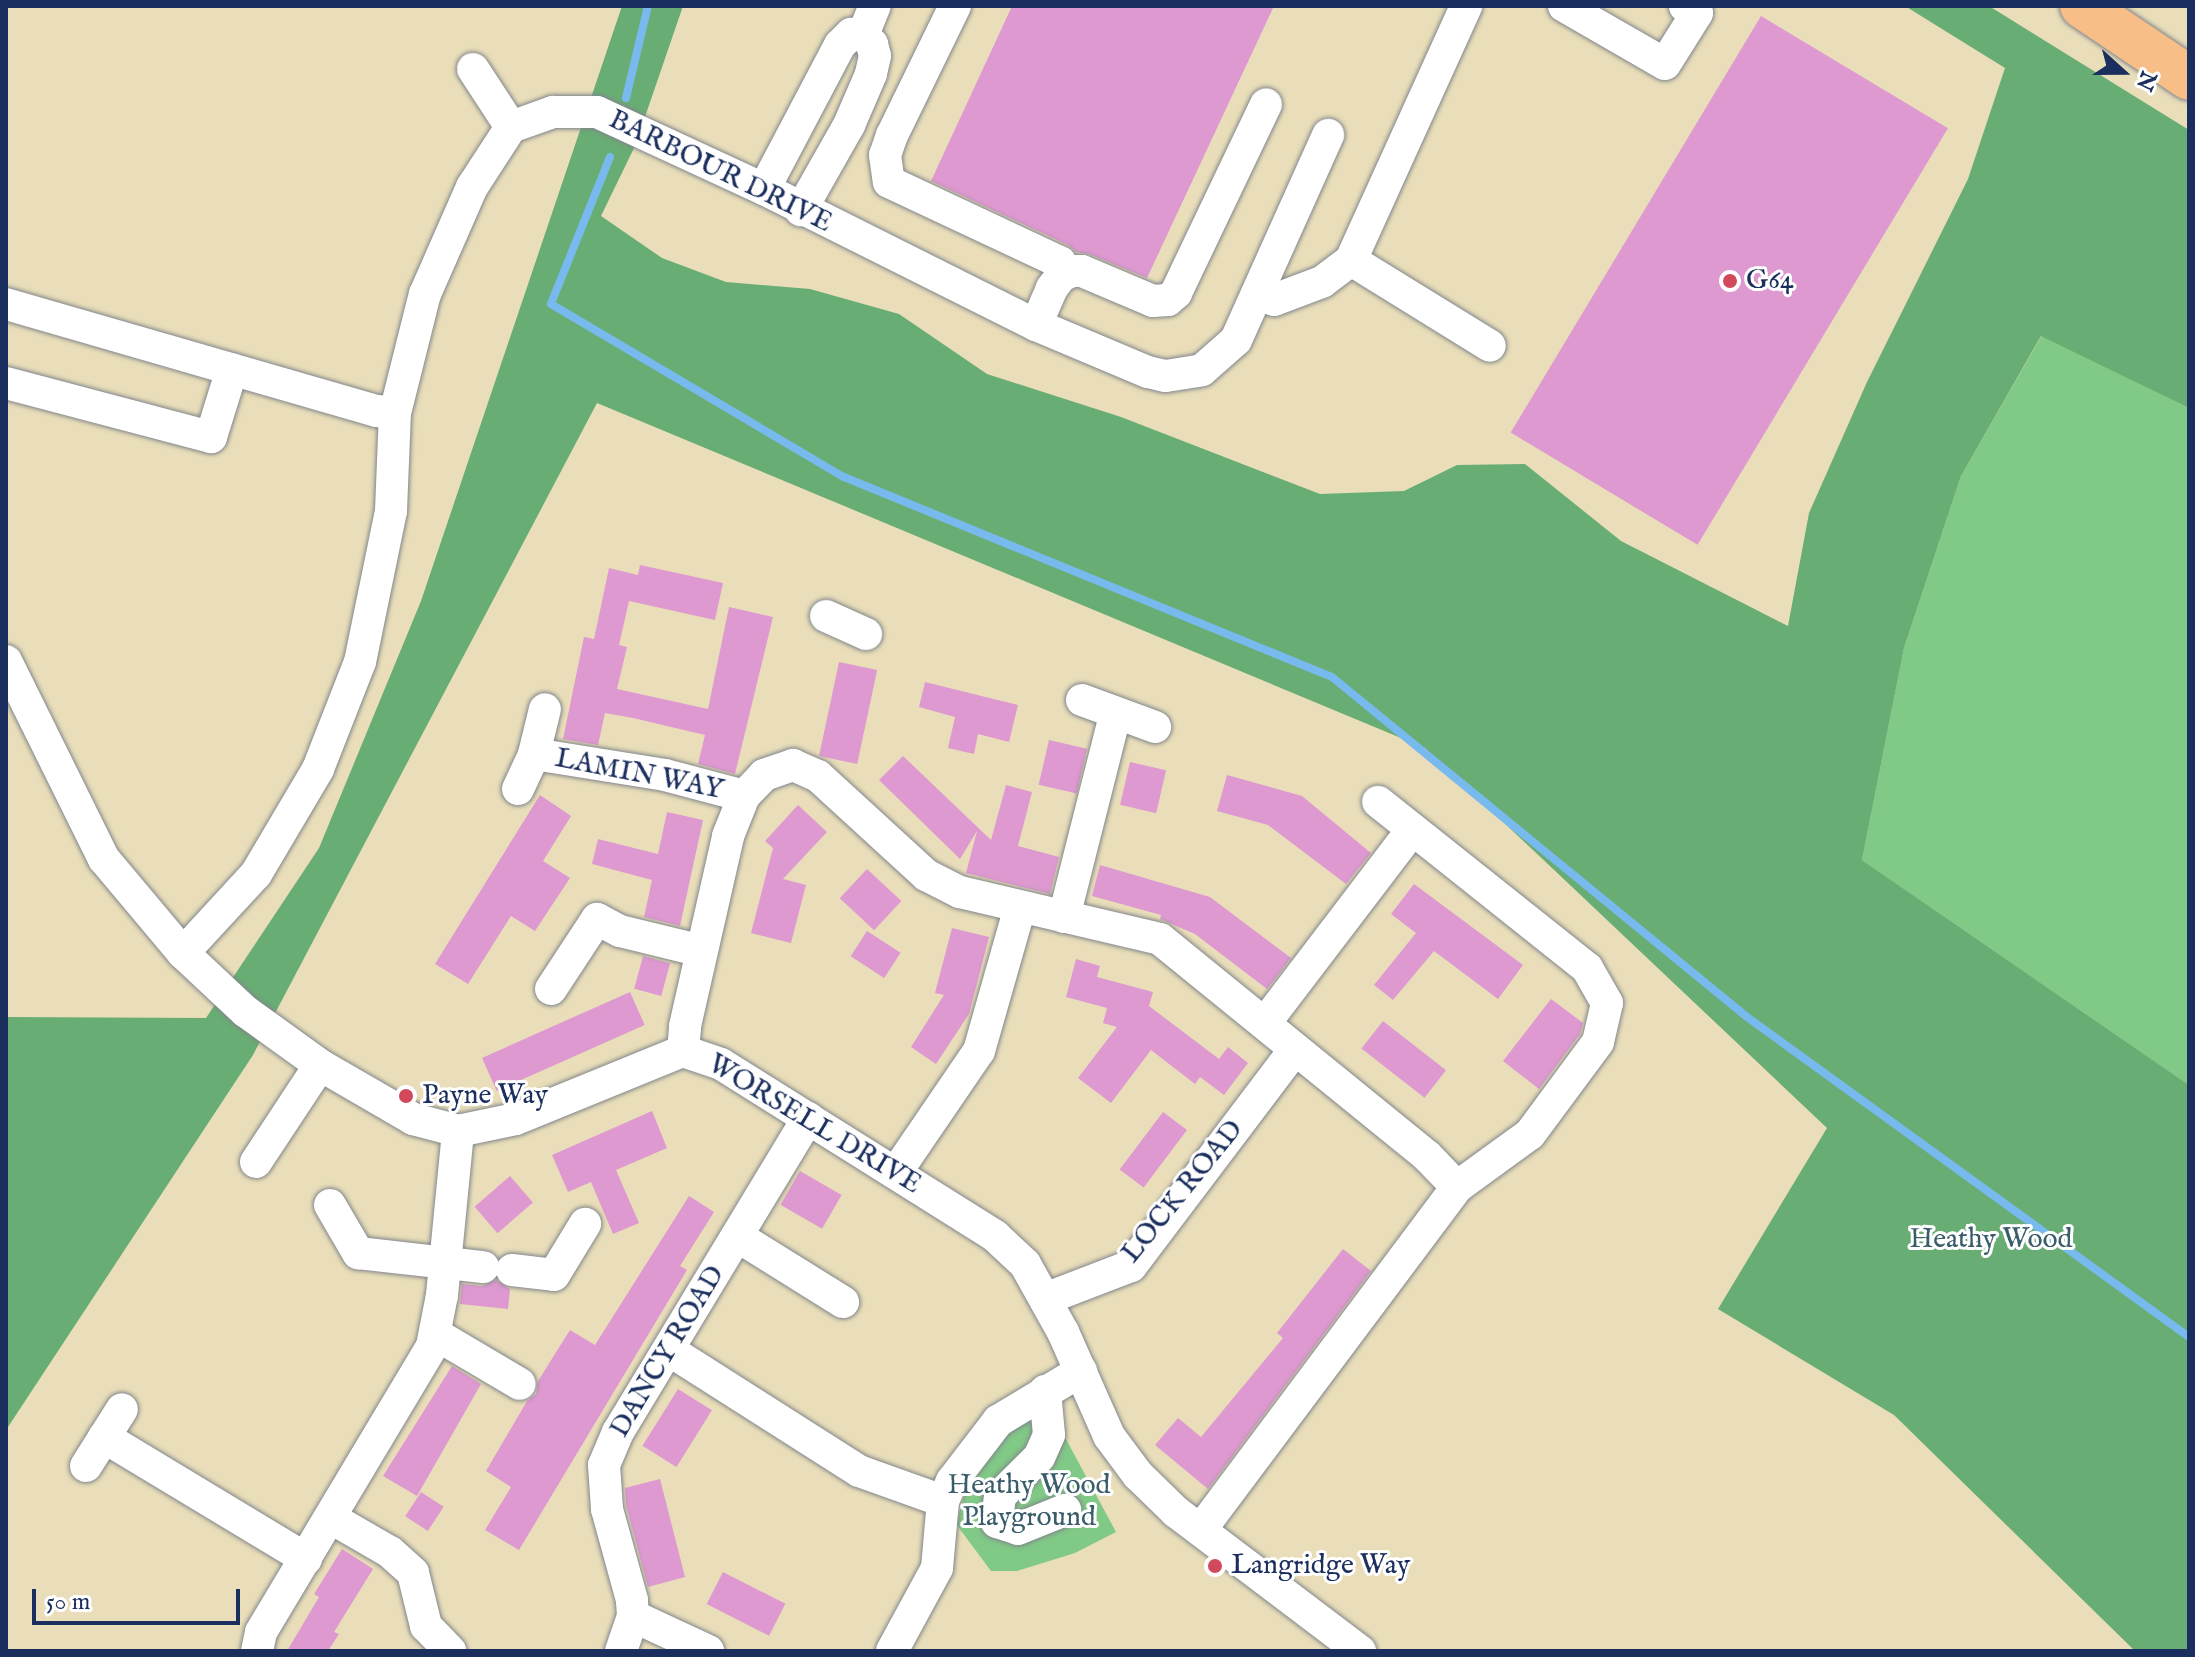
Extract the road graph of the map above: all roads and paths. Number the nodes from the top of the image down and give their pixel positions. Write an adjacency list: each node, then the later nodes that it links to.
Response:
1 (955, 6): 15 (street)
2 (1466, 6): 14 (street)
3 (1564, 6): 4 (street)
4 (1685, 6)
5 (2082, 6): 8 (highway)
6 (869, 21): 12 (street); 13 (street)
7 (473, 69): 10 (street)
8 (2189, 78)
9 (1266, 104): 15 (street)
10 (511, 127): 12 (street, BARBOUR DRIVE); 22 (street)
11 (1328, 135): 16 (street, BARBOUR DRIVE)
12 (764, 189): 13 (street, BARBOUR DRIVE)
13 (801, 210): 18 (street, BARBOUR DRIVE)
14 (1351, 260): 16 (street); 19 (street)
15 (1065, 274): 18 (street)
16 (1257, 294): 18 (street, BARBOUR DRIVE)
17 (6, 304): 20 (street)
18 (1036, 325)
19 (1490, 346)
20 (232, 369): 21 (street); 22 (street)
21 (6, 383)
22 (395, 413): 38 (street)
23 (826, 616): 24 (street)
24 (866, 634)
25 (6, 661): 38 (street, WORSELL DRIVE)
26 (1082, 700): 28 (street)
27 (545, 709): 30 (street, LAMIN WAY)
28 (1115, 715): 29 (street); 36 (street)
29 (1155, 727)
30 (534, 754): 31 (street, LAMIN WAY); 32 (street, LAMIN WAY)
31 (518, 789)
32 (744, 796): 35 (street); 37 (street)
33 (1378, 802): 34 (street)
34 (1412, 830): 40 (street); 48 (street)
35 (1020, 907): 36 (street); 47 (street)
36 (1064, 917): 40 (street)
37 (702, 951): 39 (street); 42 (street)
38 (183, 953): 43 (street, WORSELL DRIVE)
39 (551, 989)
40 (1265, 1023): 41 (street)
41 (1295, 1049): 48 (street); 53 (street, LOCK ROAD)
42 (683, 1051): 44 (street, WORSELL DRIVE); 45 (street, WORSELL DRIVE)
43 (320, 1065): 45 (street, WORSELL DRIVE); 46 (street)
44 (808, 1118): 47 (street, WORSELL DRIVE); 51 (street, DANCY ROAD)
45 (458, 1131): 52 (street)
46 (256, 1162)
47 (897, 1171): 53 (street, WORSELL DRIVE)
48 (1457, 1187): 66 (street)
49 (330, 1205): 52 (street)
50 (585, 1224): 52 (street)
51 (737, 1236): 54 (street); 56 (street, DANCY ROAD)
52 (445, 1263): 55 (street)
53 (1045, 1299): 57 (street, WORSELL DRIVE)
54 (843, 1302)
55 (437, 1335): 58 (street); 65 (street)
56 (669, 1350): 63 (street); 68 (street, DANCY ROAD)
57 (1081, 1371): 59 (street); 66 (street, WORSELL DRIVE)
58 (520, 1384)
59 (1045, 1391): 63 (street); 64 (street)
60 (122, 1409): 61 (street)
61 (104, 1437): 62 (street); 67 (street)
62 (86, 1466)
63 (943, 1501): 74 (street)
64 (1065, 1510)
65 (331, 1518): 67 (street); 71 (street)
66 (1202, 1528): 69 (street, WORSELL DRIVE)
67 (306, 1559): 70 (street)
68 (633, 1616): 72 (street); 73 (street)
69 (1353, 1649)
70 (257, 1651)
71 (450, 1651)
72 (621, 1651)
73 (708, 1651)
74 (892, 1651)

